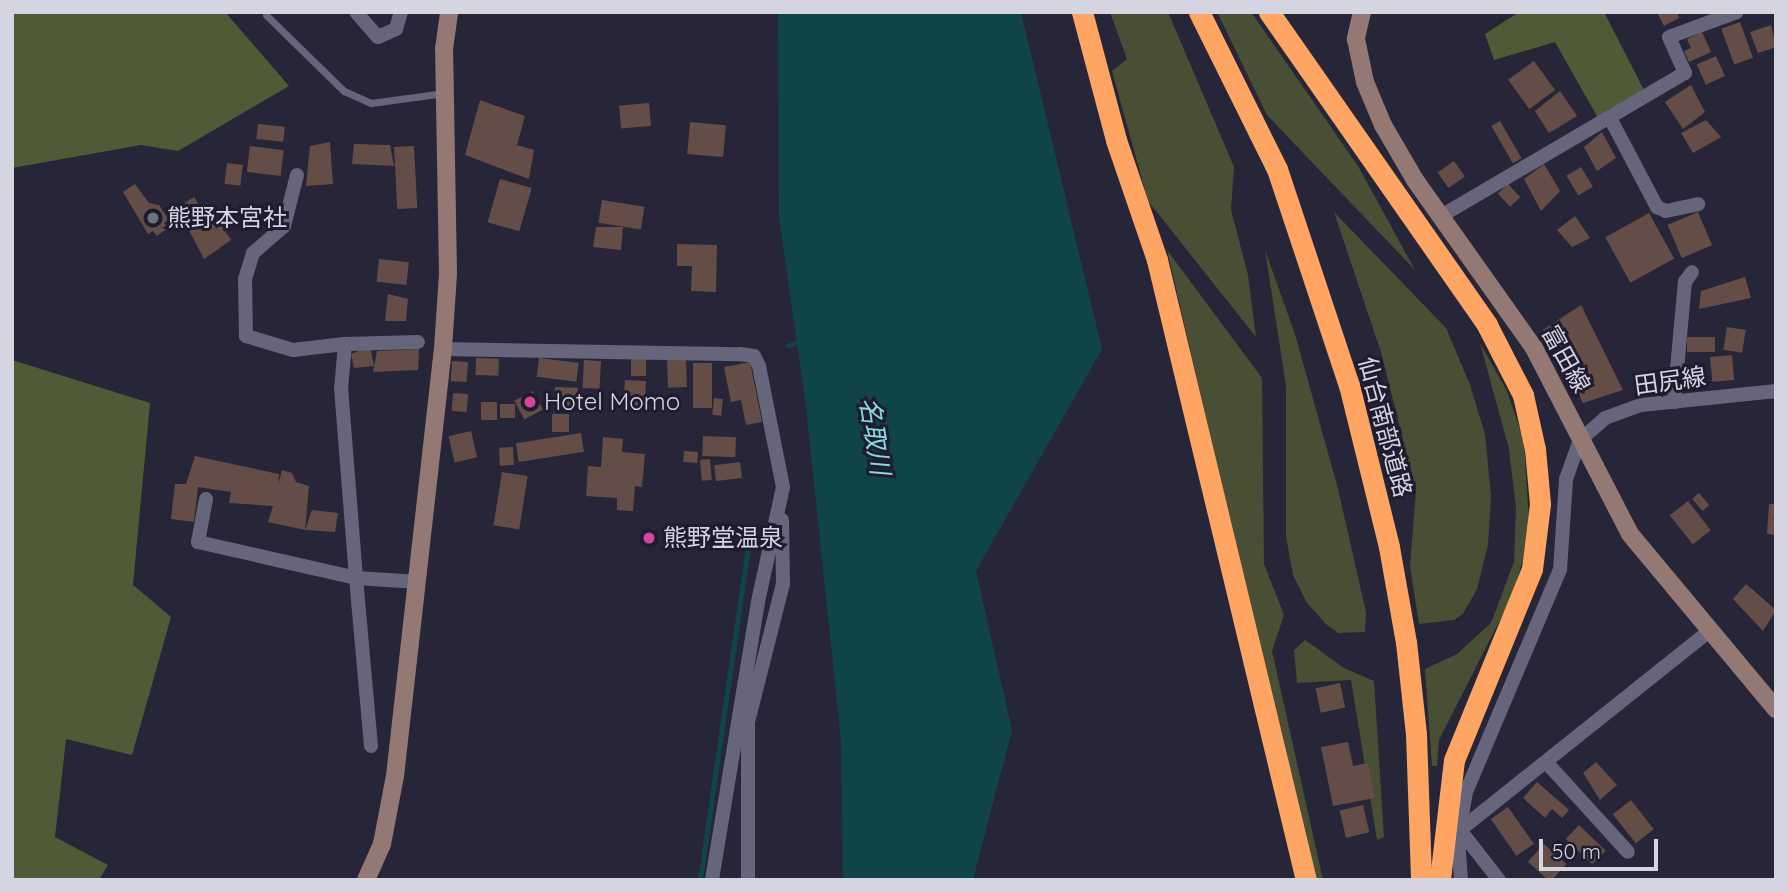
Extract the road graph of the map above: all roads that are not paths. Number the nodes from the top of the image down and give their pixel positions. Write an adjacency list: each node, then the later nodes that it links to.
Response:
1 (356, 12): 2 (street)
2 (401, 12)
3 (449, 12): 10 (street)
4 (1082, 12): 35 (highway)
5 (1199, 12): 36 (highway, 仙台南部道路)
6 (1269, 12): 37 (highway)
7 (1362, 12): 14 (street, 富田線)
8 (1737, 12): 11 (street)
9 (266, 15): 10 (lane)
10 (444, 93): 18 (street)
11 (1610, 118): 13 (street); 14 (street)
12 (297, 175): 17 (street)
13 (1698, 204)
14 (1441, 216): 21 (street, 富田線)
15 (1692, 272): 20 (street)
16 (418, 342): 17 (street)
17 (345, 344): 24 (street)
18 (443, 349): 22 (street); 25 (street)
19 (1776, 391): 20 (street, 田尻線)
20 (1674, 402): 21 (street, 田尻線)
21 (1580, 440): 26 (street, 富田線); 30 (street)
22 (781, 494): 33 (street); 34 (street)
23 (206, 499): 24 (street)
24 (356, 578): 25 (street); 28 (street)
25 (418, 582): 32 (street)
26 (1709, 631): 27 (street, 富田線); 29 (street)
27 (1776, 709)
28 (372, 746)
29 (1547, 763): 30 (street); 31 (street)
30 (1460, 830): 38 (street); 39 (street)
31 (1629, 852)
32 (366, 880)
33 (712, 880)
34 (748, 880)
35 (1306, 880)
36 (1421, 880)
37 (1440, 880)
38 (1461, 880)
39 (1499, 880)

